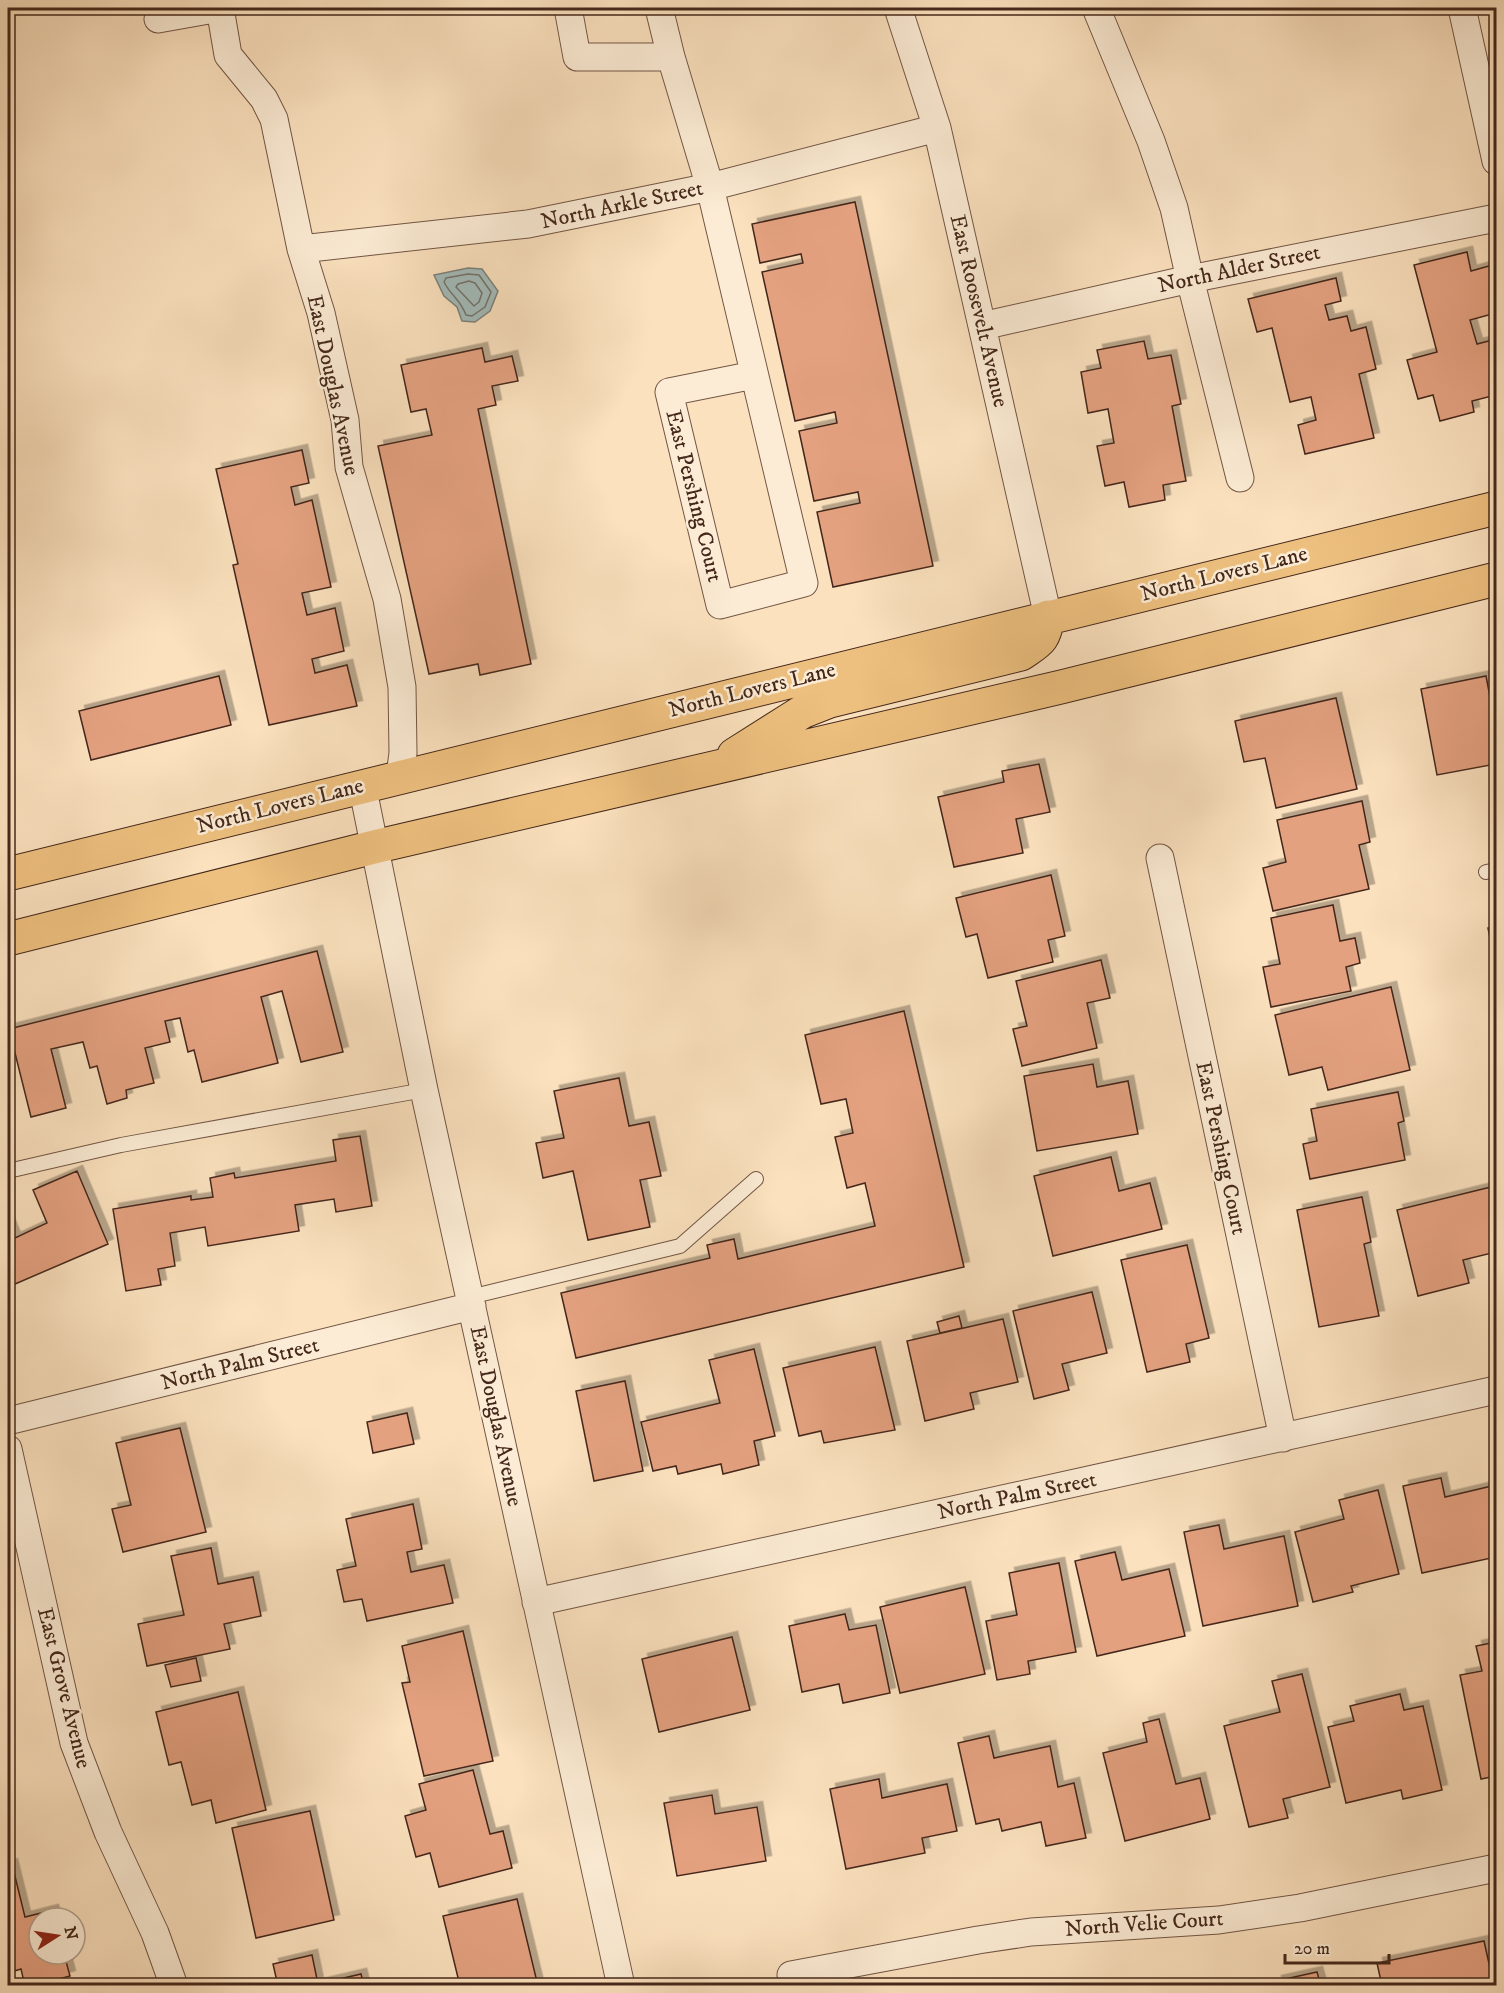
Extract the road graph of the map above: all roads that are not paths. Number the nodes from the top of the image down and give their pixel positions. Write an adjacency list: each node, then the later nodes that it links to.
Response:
1 (220, 8): 7 (street, East Douglas Avenue); 13 (street, East Douglas Avenue)
2 (568, 8): 8 (street)
3 (659, 8): 8 (street, East Pershing Court)
4 (898, 8): 9 (street, East Roosevelt Avenue)
5 (1096, 8): 14 (street)
6 (1462, 8): 10 (street)
7 (158, 19)
8 (671, 57): 11 (street, East Pershing Court)
9 (937, 128): 11 (street, North Arkle Street); 15 (street, East Roosevelt Avenue)
10 (1497, 161)
11 (710, 187): 13 (street, North Arkle Street); 16 (street, East Pershing Court)
12 (1497, 218): 14 (street, North Alder Street)
13 (301, 249): 22 (street, East Douglas Avenue)
14 (1190, 279): 15 (street, North Alder Street); 17 (street)
15 (982, 326): 20 (street, East Roosevelt Avenue)
16 (754, 375): 16 (street, East Pershing Court)
17 (1240, 478)
18 (1497, 508): 20 (main road, North Lovers Lane)
19 (1497, 579): 21 (main road)
20 (1048, 617): 21 (main road); 22 (main road, North Lovers Lane)
21 (712, 768): 24 (main road)
22 (400, 776): 23 (main road, North Lovers Lane)
23 (362, 786): 24 (street, East Douglas Avenue); 26 (main road, North Lovers Lane)
24 (374, 847): 27 (main road); 28 (street, East Douglas Avenue)
25 (1160, 858): 34 (street, East Pershing Court)
26 (8, 874)
27 (8, 939)
28 (424, 1090): 29 (lane); 31 (street, East Douglas Avenue)
29 (8, 1171)
30 (756, 1179): 31 (lane)
31 (471, 1301): 33 (street, North Palm Street); 36 (street, East Douglas Avenue)
32 (1497, 1390): 34 (street, North Palm Street)
33 (8, 1421)
34 (1283, 1438): 36 (street, North Palm Street)
35 (8, 1449): 39 (street, East Grove Avenue)
36 (536, 1602): 40 (street, East Douglas Avenue)
37 (1497, 1868): 38 (street, North Velie Court)
38 (791, 1975)
39 (174, 1986)
40 (621, 1986)

